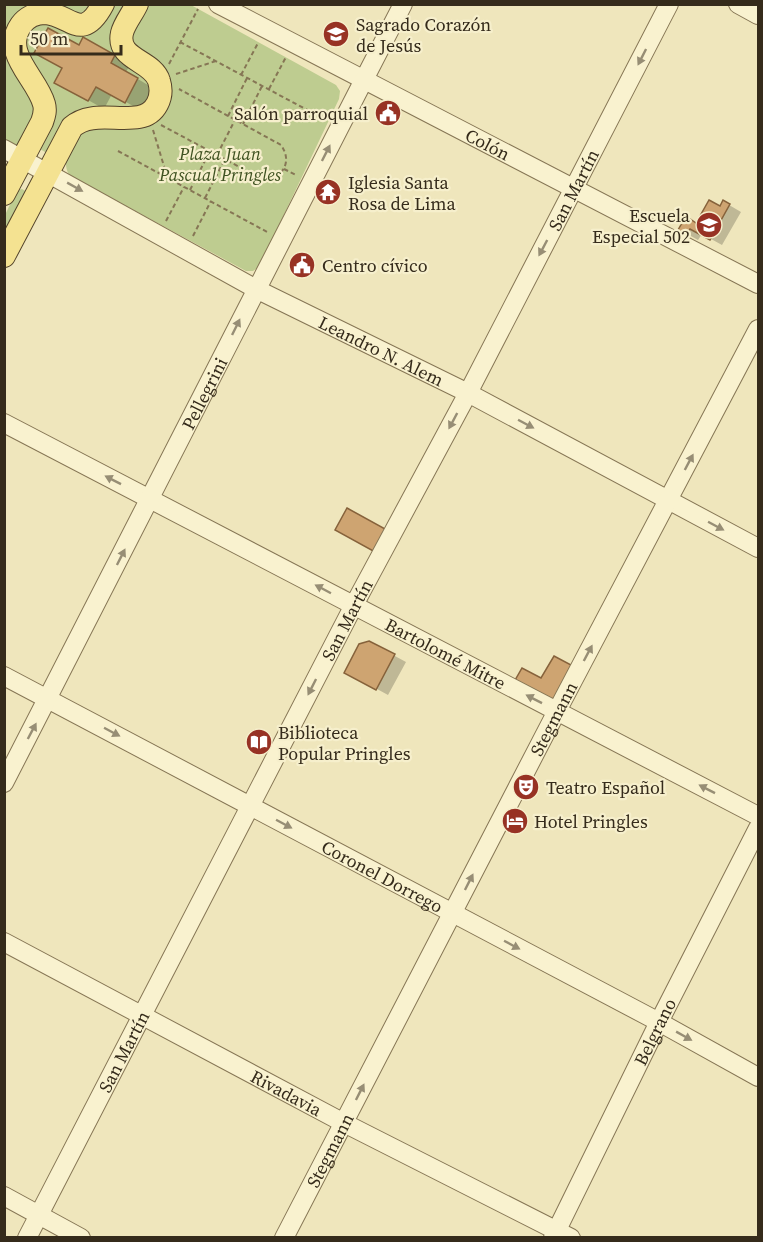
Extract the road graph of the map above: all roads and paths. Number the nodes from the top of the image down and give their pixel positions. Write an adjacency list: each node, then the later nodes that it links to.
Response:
1 (103, 4): 29 (main road)
2 (137, 4): 33 (main road)
3 (218, 4): 17 (street, Colón)
4 (403, 4): 17 (street, Pellegrini)
5 (669, 4): 37 (street, San Martín, one-way to 37)
6 (738, 4): 8 (street)
7 (198, 9): 9 (path)
8 (759, 15)
9 (180, 42): 12 (path); 13 (path)
10 (259, 42): 15 (path)
11 (286, 57): 20 (path)
12 (216, 61): 14 (path); 15 (path)
13 (168, 65)
14 (172, 75)
15 (241, 75): 16 (path)
16 (247, 78): 18 (path); 21 (path)
17 (364, 80): 37 (street, Colón); 47 (street, Pellegrini, one-way to 17)
18 (262, 86): 20 (path); 25 (path)
19 (175, 87): 21 (path)
20 (268, 90): 23 (path)
21 (228, 116): 22 (path)
22 (235, 120): 25 (path); 30 (path)
23 (328, 122)
24 (158, 123): 28 (path)
25 (243, 124): 32 (path)
26 (152, 127): 34 (path)
27 (118, 151): 34 (path)
28 (210, 151): 30 (path); 38 (path)
29 (14, 154): 33 (street, Leandro N. Alem); 39 (main road)
30 (217, 154): 31 (path)
31 (225, 159): 32 (path); 40 (path)
32 (284, 169): 35 (path)
33 (48, 172): 45 (main road); 47 (street, Leandro N. Alem, one-way to 47)
34 (167, 178): 36 (path)
35 (302, 178)
36 (184, 187): 38 (path); 42 (path)
37 (574, 189): 46 (street, Colón); 49 (street, San Martín, one-way to 49)
38 (190, 190): 40 (path)
39 (4, 194)
40 (205, 198): 41 (path)
41 (211, 201): 43 (path); 44 (path)
42 (163, 226)
43 (274, 236)
44 (190, 241)
45 (4, 256)
46 (759, 284)
47 (255, 289): 49 (street, Leandro N. Alem); 51 (street, Pellegrini, one-way to 47)
48 (759, 330): 52 (street, Stegmann, one-way to 48)
49 (468, 393): 52 (street, Leandro N. Alem, one-way to 52); 54 (street, San Martín, one-way to 54)
50 (4, 423): 51 (street, Bartolomé Mitre, one-way to 50)
51 (151, 499): 54 (street, Bartolomé Mitre, one-way to 51); 56 (street, Pellegrini, one-way to 51)
52 (669, 501): 53 (street, Leandro N. Alem, one-way to 53); 57 (street, Stegmann, one-way to 52)
53 (759, 548)
54 (354, 605): 57 (street, Bartolomé Mitre, one-way to 54); 59 (street, San Martín, one-way to 59)
55 (4, 676): 56 (street, Coronel Dorrego)
56 (48, 699): 58 (street, Pellegrini, one-way to 56); 59 (street, Coronel Dorrego, one-way to 59)
57 (557, 711): 60 (street, Bartolomé Mitre, one-way to 57); 62 (street, Stegmann, one-way to 57)
58 (4, 783)
59 (251, 806): 62 (street, Coronel Dorrego, one-way to 62); 64 (street, San Martín)
60 (759, 816)
61 (759, 828): 65 (street, Belgrano)
62 (453, 914): 65 (street, Coronel Dorrego, one-way to 65); 67 (street, Stegmann, one-way to 62)
63 (4, 942): 64 (street, Rivadavia)
64 (142, 1015): 67 (street, Rivadavia); 69 (street, San Martín)
65 (659, 1022): 66 (street, Coronel Dorrego, one-way to 66); 70 (street, Belgrano)
66 (759, 1077)
67 (344, 1123): 70 (street, Rivadavia); 73 (street, Stegmann)
68 (4, 1197): 69 (street)
69 (39, 1215): 71 (street, San Martín); 72 (street)
70 (560, 1235)
71 (27, 1238)
72 (81, 1238)
73 (284, 1238)

